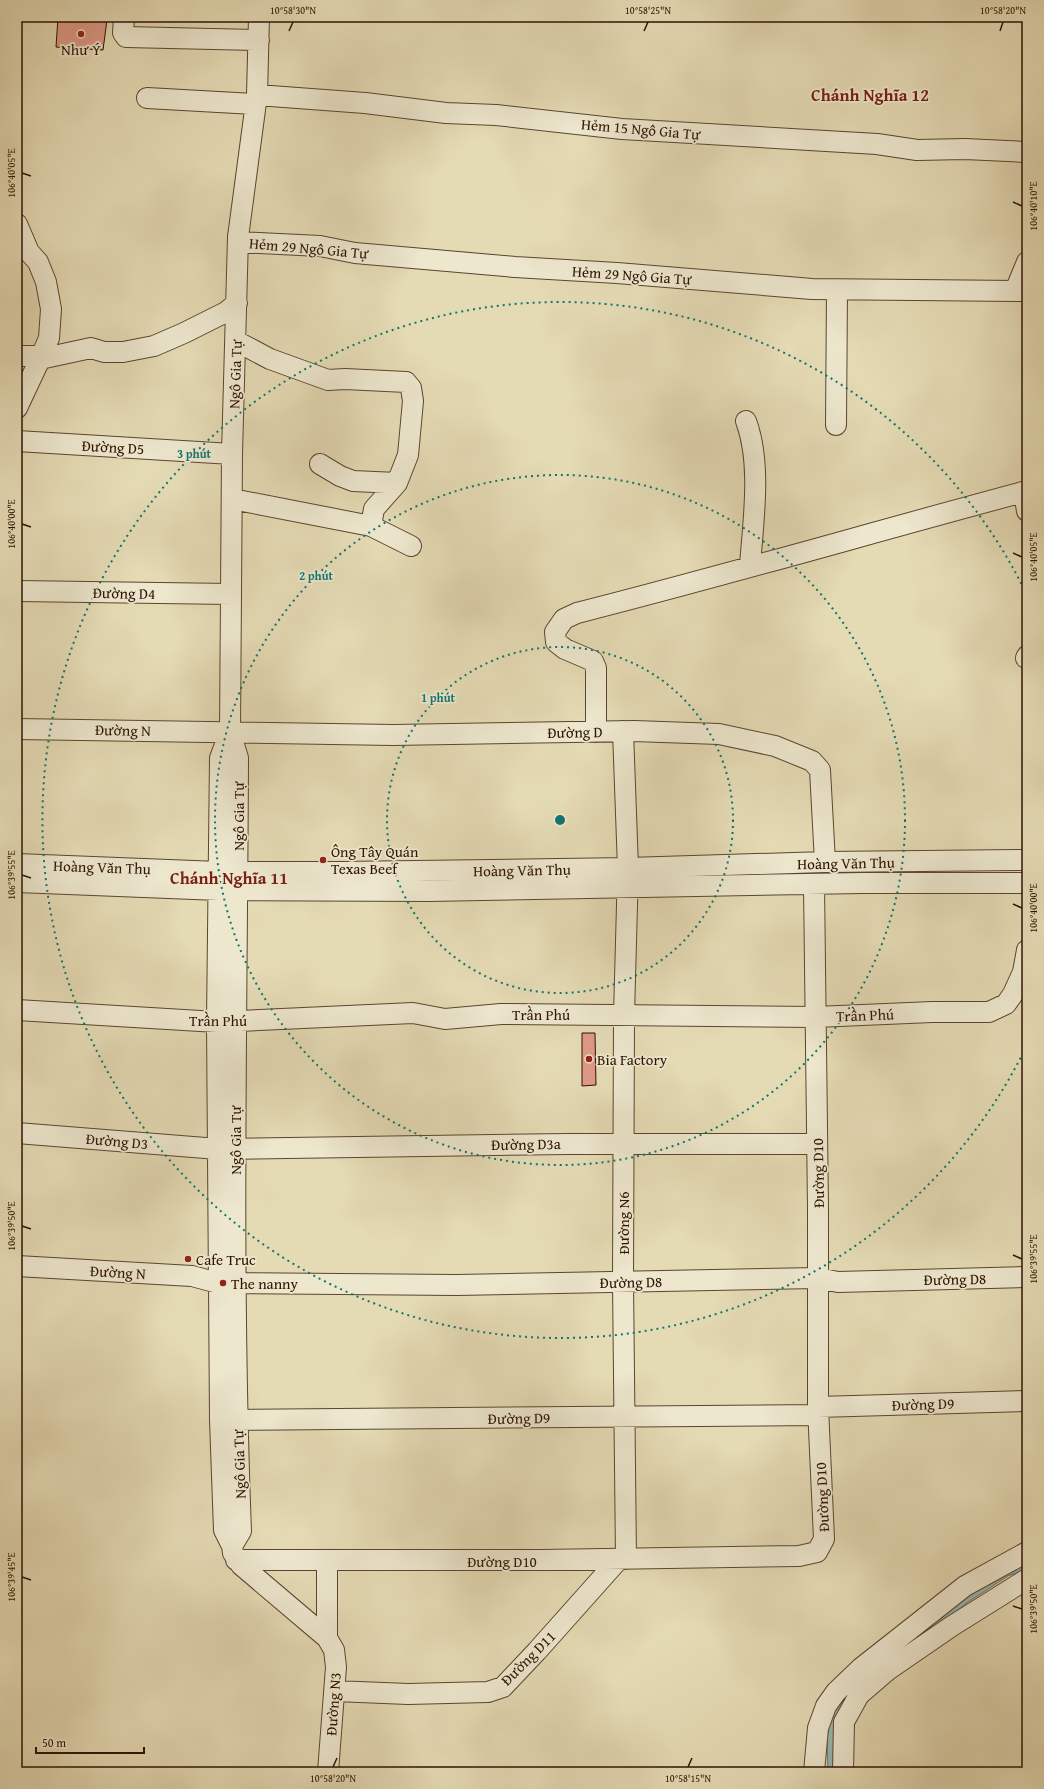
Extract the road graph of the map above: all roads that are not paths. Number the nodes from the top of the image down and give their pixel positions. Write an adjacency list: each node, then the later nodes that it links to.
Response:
1 (124, 17): 3 (street)
2 (259, 17): 3 (street, Ngô Gia Tự)
3 (259, 40): 5 (street, Ngô Gia Tự)
4 (147, 98): 5 (street, Hẻm 15 Ngô Gia Tự)
5 (255, 99): 6 (street, Hẻm 15 Ngô Gia Tự); 8 (street, Ngô Gia Tự)
6 (1027, 152)
7 (17, 224): 9 (street)
8 (238, 242): 11 (street, Hẻm 29 Ngô Gia Tự); 13 (street, Ngô Gia Tự)
9 (23, 250): 16 (street)
10 (1027, 262): 12 (street)
11 (837, 290): 12 (street, Hẻm 29 Ngô Gia Tự); 19 (street)
12 (1021, 291)
13 (237, 303): 14 (street, Ngô Gia Tự); 16 (street)
14 (236, 341): 21 (street, Ngô Gia Tự); 23 (street)
15 (17, 356): 16 (street)
16 (40, 359): 17 (street)
17 (17, 408)
18 (746, 421): 28 (street)
19 (836, 425)
20 (17, 441): 21 (street, Đường D5)
21 (232, 454): 25 (street, Ngô Gia Tự)
22 (320, 464): 23 (street)
23 (397, 482): 26 (street)
24 (1026, 498): 28 (street)
25 (232, 499): 26 (street); 30 (street, Ngô Gia Tự)
26 (371, 526): 27 (street)
27 (411, 546)
28 (750, 566): 34 (street)
29 (17, 591): 30 (street, Đường D4)
30 (231, 594): 33 (street, Ngô Gia Tự)
31 (17, 729): 33 (street, Đường N)
32 (623, 731): 34 (street, Đường D); 36 (street, Đường D); 43 (street, Đường N6)
33 (230, 732): 34 (street, Đường D); 44 (street, Ngô Gia Tự)
34 (596, 732)
35 (1027, 860): 37 (street, Hoàng Văn Thụ)
36 (825, 862): 37 (street, Hoàng Văn Thụ); 42 (street, Hoàng Văn Thụ)
37 (862, 862): 47 (street)
38 (17, 864): 41 (street, Hoàng Văn Thụ)
39 (515, 870): 40 (street, Hoàng Văn Thụ); 43 (street, Hoàng Văn Thụ); 50 (street)
40 (428, 871): 45 (street, Hoàng Văn Thụ); 51 (street)
41 (39, 874): 44 (street, Hoàng Văn Thụ); 46 (street, Hoàng Văn Thụ)
42 (744, 875): 43 (street, Hoàng Văn Thụ); 49 (street, Hoàng Văn Thụ)
43 (628, 877): 50 (street, Hoàng Văn Thụ); 54 (street, Đường N6)
44 (228, 881): 45 (street, Hoàng Văn Thụ); 56 (street, Ngô Gia Tự)
45 (340, 881): 51 (street, Hoàng Văn Thụ)
46 (17, 882)
47 (862, 883): 48 (street, Hoàng Văn Thụ); 49 (street, Hoàng Văn Thụ)
48 (1027, 883)
49 (814, 884): 55 (street, Đường D10)
50 (518, 890): 51 (street, Hoàng Văn Thụ)
51 (429, 891)
52 (1027, 950): 55 (street, Trần Phú)
53 (17, 1010): 56 (street, Trần Phú)
54 (624, 1014): 55 (street, Trần Phú); 56 (street, Trần Phú); 58 (street, Đường N6)
55 (816, 1017): 59 (street, Đường D10)
56 (226, 1022): 60 (street, Ngô Gia Tự)
57 (17, 1133): 60 (street, Đường D3)
58 (624, 1144): 59 (street, Đường D3a); 60 (street, Đường D3a); 64 (street, Đường N6)
59 (817, 1144): 63 (street, Đường D10)
60 (226, 1149): 65 (street, Ngô Gia Tự)
61 (17, 1266): 65 (street, Đường N)
62 (1027, 1277): 63 (street, Đường D8)
63 (818, 1278): 64 (street, Đường D8); 67 (street, Đường D10)
64 (623, 1282): 65 (street, Đường D8); 68 (street, Đường N6)
65 (227, 1283): 69 (street, Ngô Gia Tự)
66 (1027, 1401): 67 (street, Đường D9)
67 (818, 1411): 68 (street, Đường D9); 72 (street, Đường D10)
68 (625, 1417): 69 (street, Đường D9); 72 (street, Đường N6)
69 (229, 1420): 71 (street, Ngô Gia Tự)
70 (1027, 1552): 75 (street)
71 (234, 1553): 73 (street, Đường D10); 77 (street)
72 (622, 1559): 73 (street, Đường D10); 78 (street, Đường D11)
73 (326, 1561): 77 (street)
74 (1027, 1579): 76 (street)
75 (931, 1614): 76 (street); 80 (street)
76 (943, 1632): 81 (street)
77 (327, 1638): 78 (street, Đường N3)
78 (335, 1691): 79 (street, Đường N3)
79 (331, 1770)
80 (814, 1772)
81 (843, 1772)

